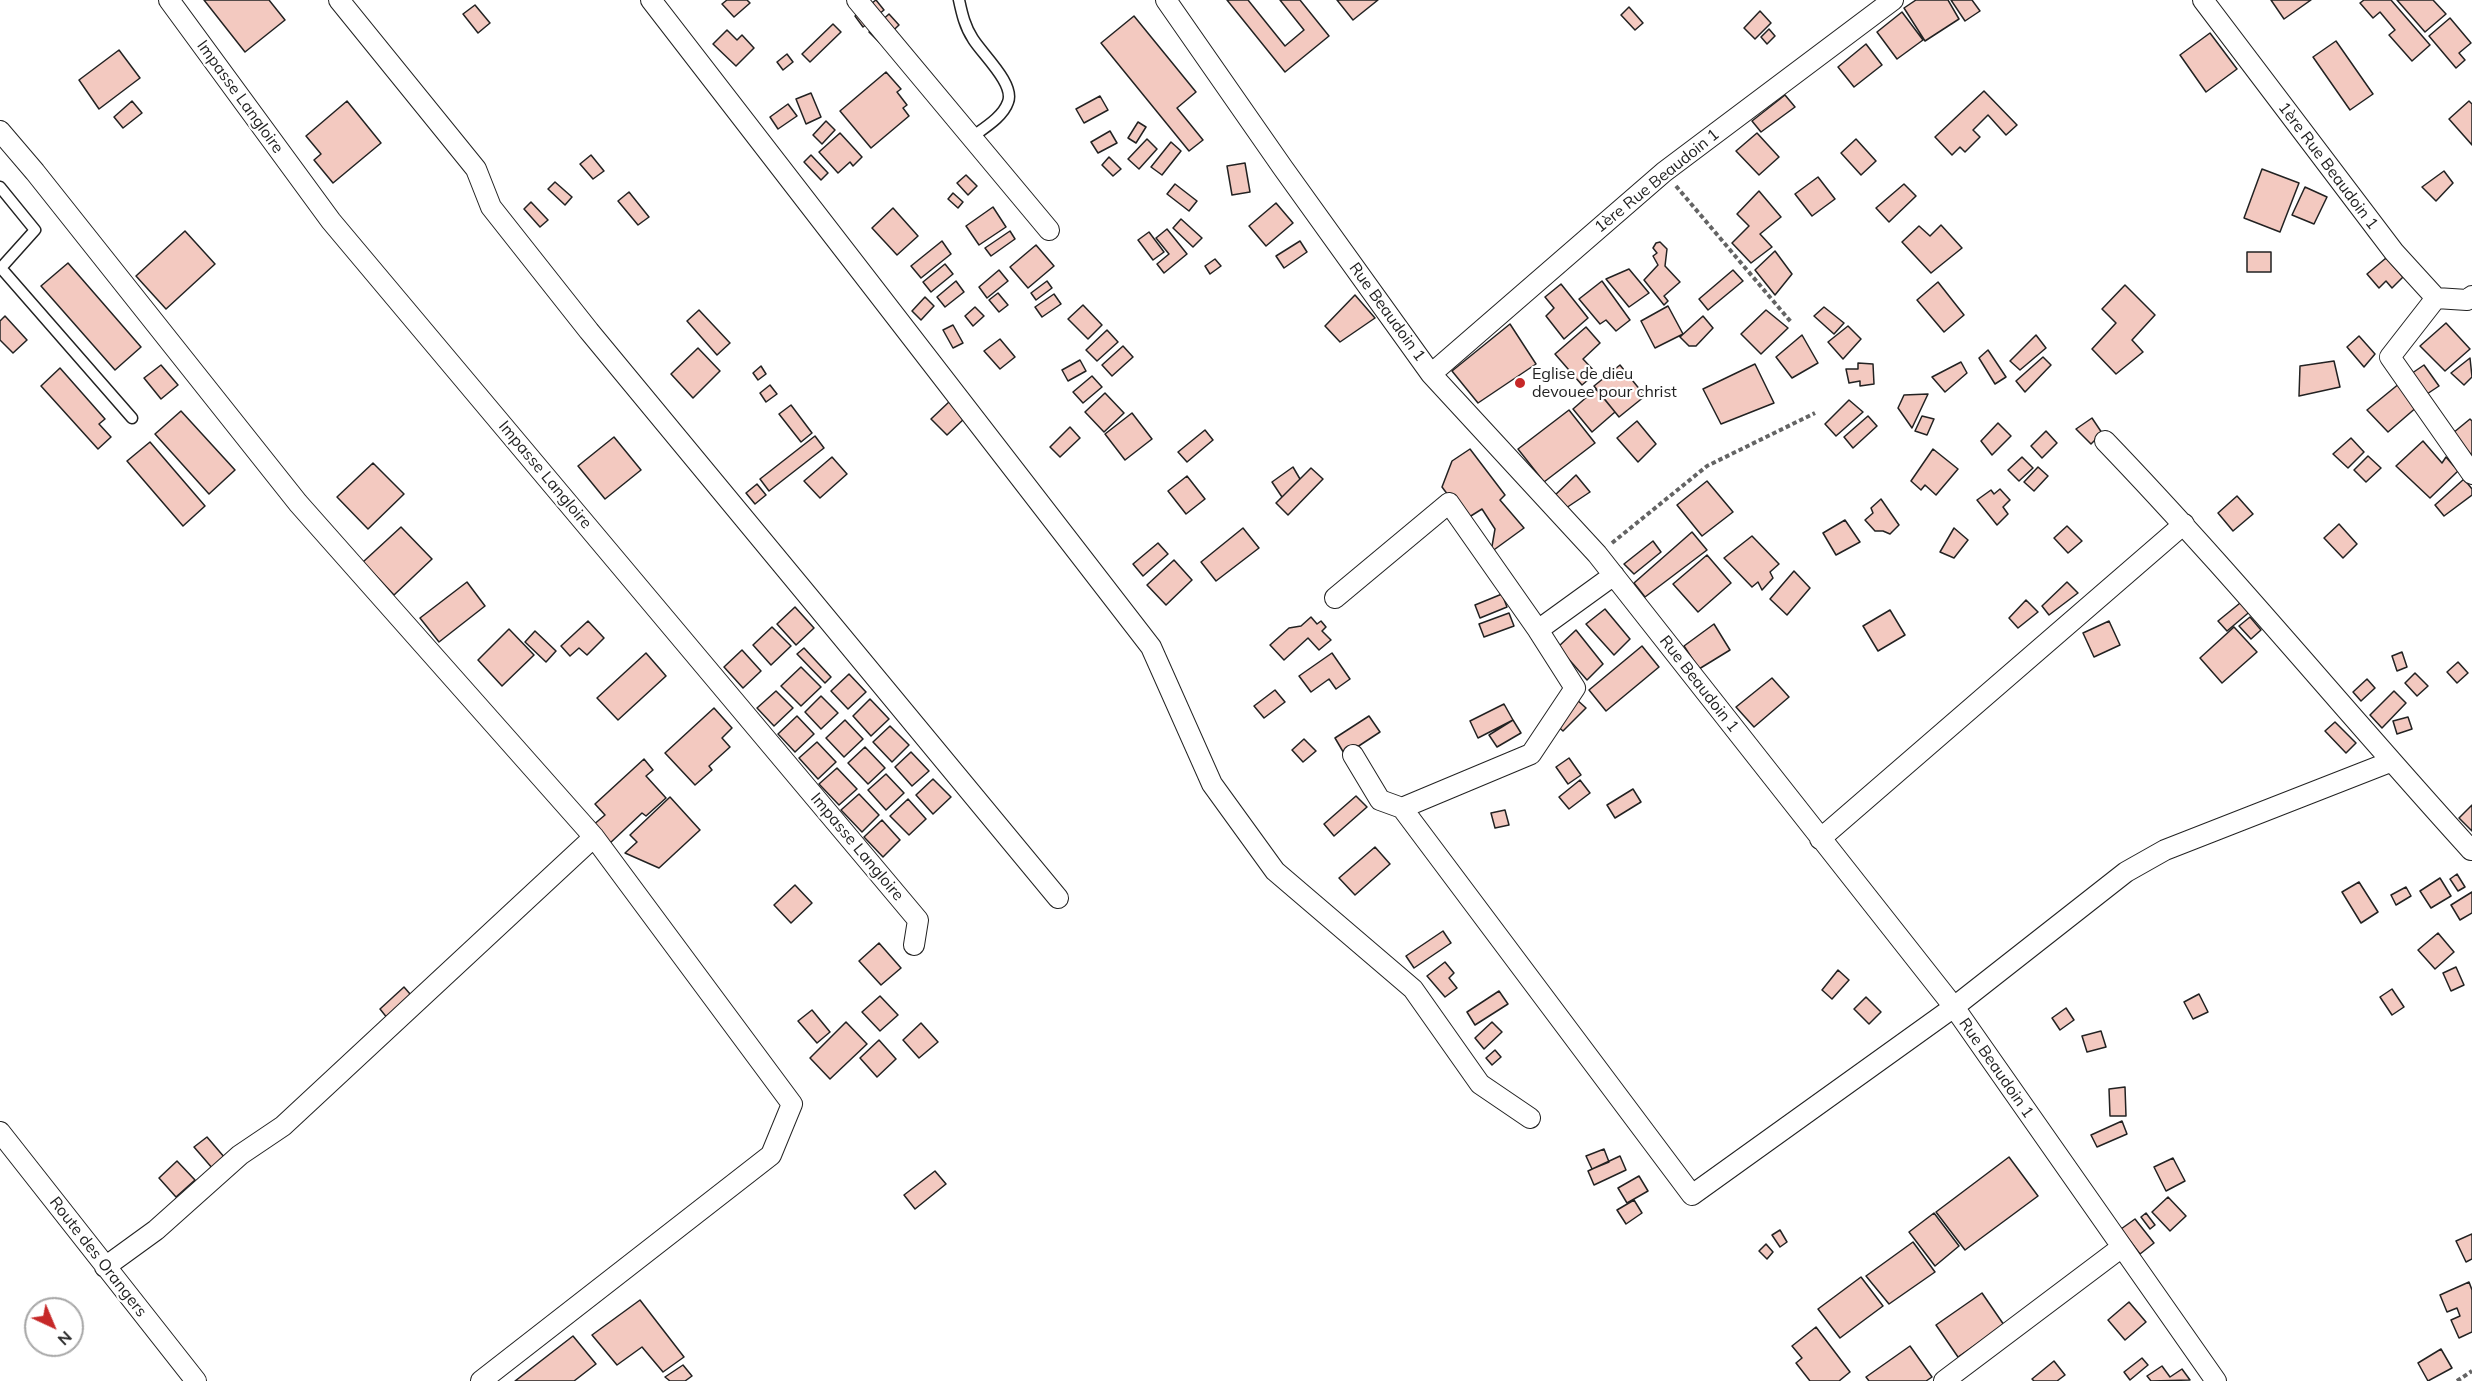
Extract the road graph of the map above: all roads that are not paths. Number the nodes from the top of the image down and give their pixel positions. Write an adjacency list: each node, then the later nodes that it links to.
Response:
1 (169, 0): 30 (street, Impasse Langloire)
2 (339, 0): 29 (street)
3 (651, 0): 32 (street)
4 (857, 0): 10 (street)
5 (959, 0): 10 (lane)
6 (1166, 0): 15 (street, Rue Beaudoin 1)
7 (1893, 0): 15 (street, 1ère Rue Beaudoin 1)
8 (2203, 0): 13 (street, 1ère Rue Beaudoin 1)
9 (0, 131): 26 (street)
10 (972, 137): 12 (street)
11 (0, 187): 16 (lane)
12 (1049, 230)
13 (2436, 298): 14 (street); 18 (street)
14 (2470, 301)
15 (1431, 374): 20 (street, Rue Beaudoin 1)
16 (132, 418)
17 (2105, 441): 19 (street)
18 (2472, 474)
19 (2184, 524): 24 (street); 27 (street)
20 (1614, 575): 22 (street); 27 (street, Rue Beaudoin 1)
21 (1335, 598): 22 (street)
22 (1538, 630): 25 (street)
23 (1353, 755): 25 (street)
24 (2390, 762): 28 (street); 31 (street)
25 (1402, 808): 31 (street)
26 (594, 837): 35 (street); 37 (street)
27 (1820, 839): 31 (street, Rue Beaudoin 1)
28 (2471, 850)
29 (1058, 898)
30 (914, 945)
31 (1954, 1007): 34 (street, Rue Beaudoin 1)
32 (1530, 1118)
33 (0, 1132): 35 (street, Route des Orangers)
34 (2122, 1247): 38 (street); 39 (street, Rue Beaudoin 1)
35 (105, 1267): 36 (street, Route des Orangers)
36 (196, 1381)
37 (481, 1381)
38 (1944, 1381)
39 (2216, 1381)

